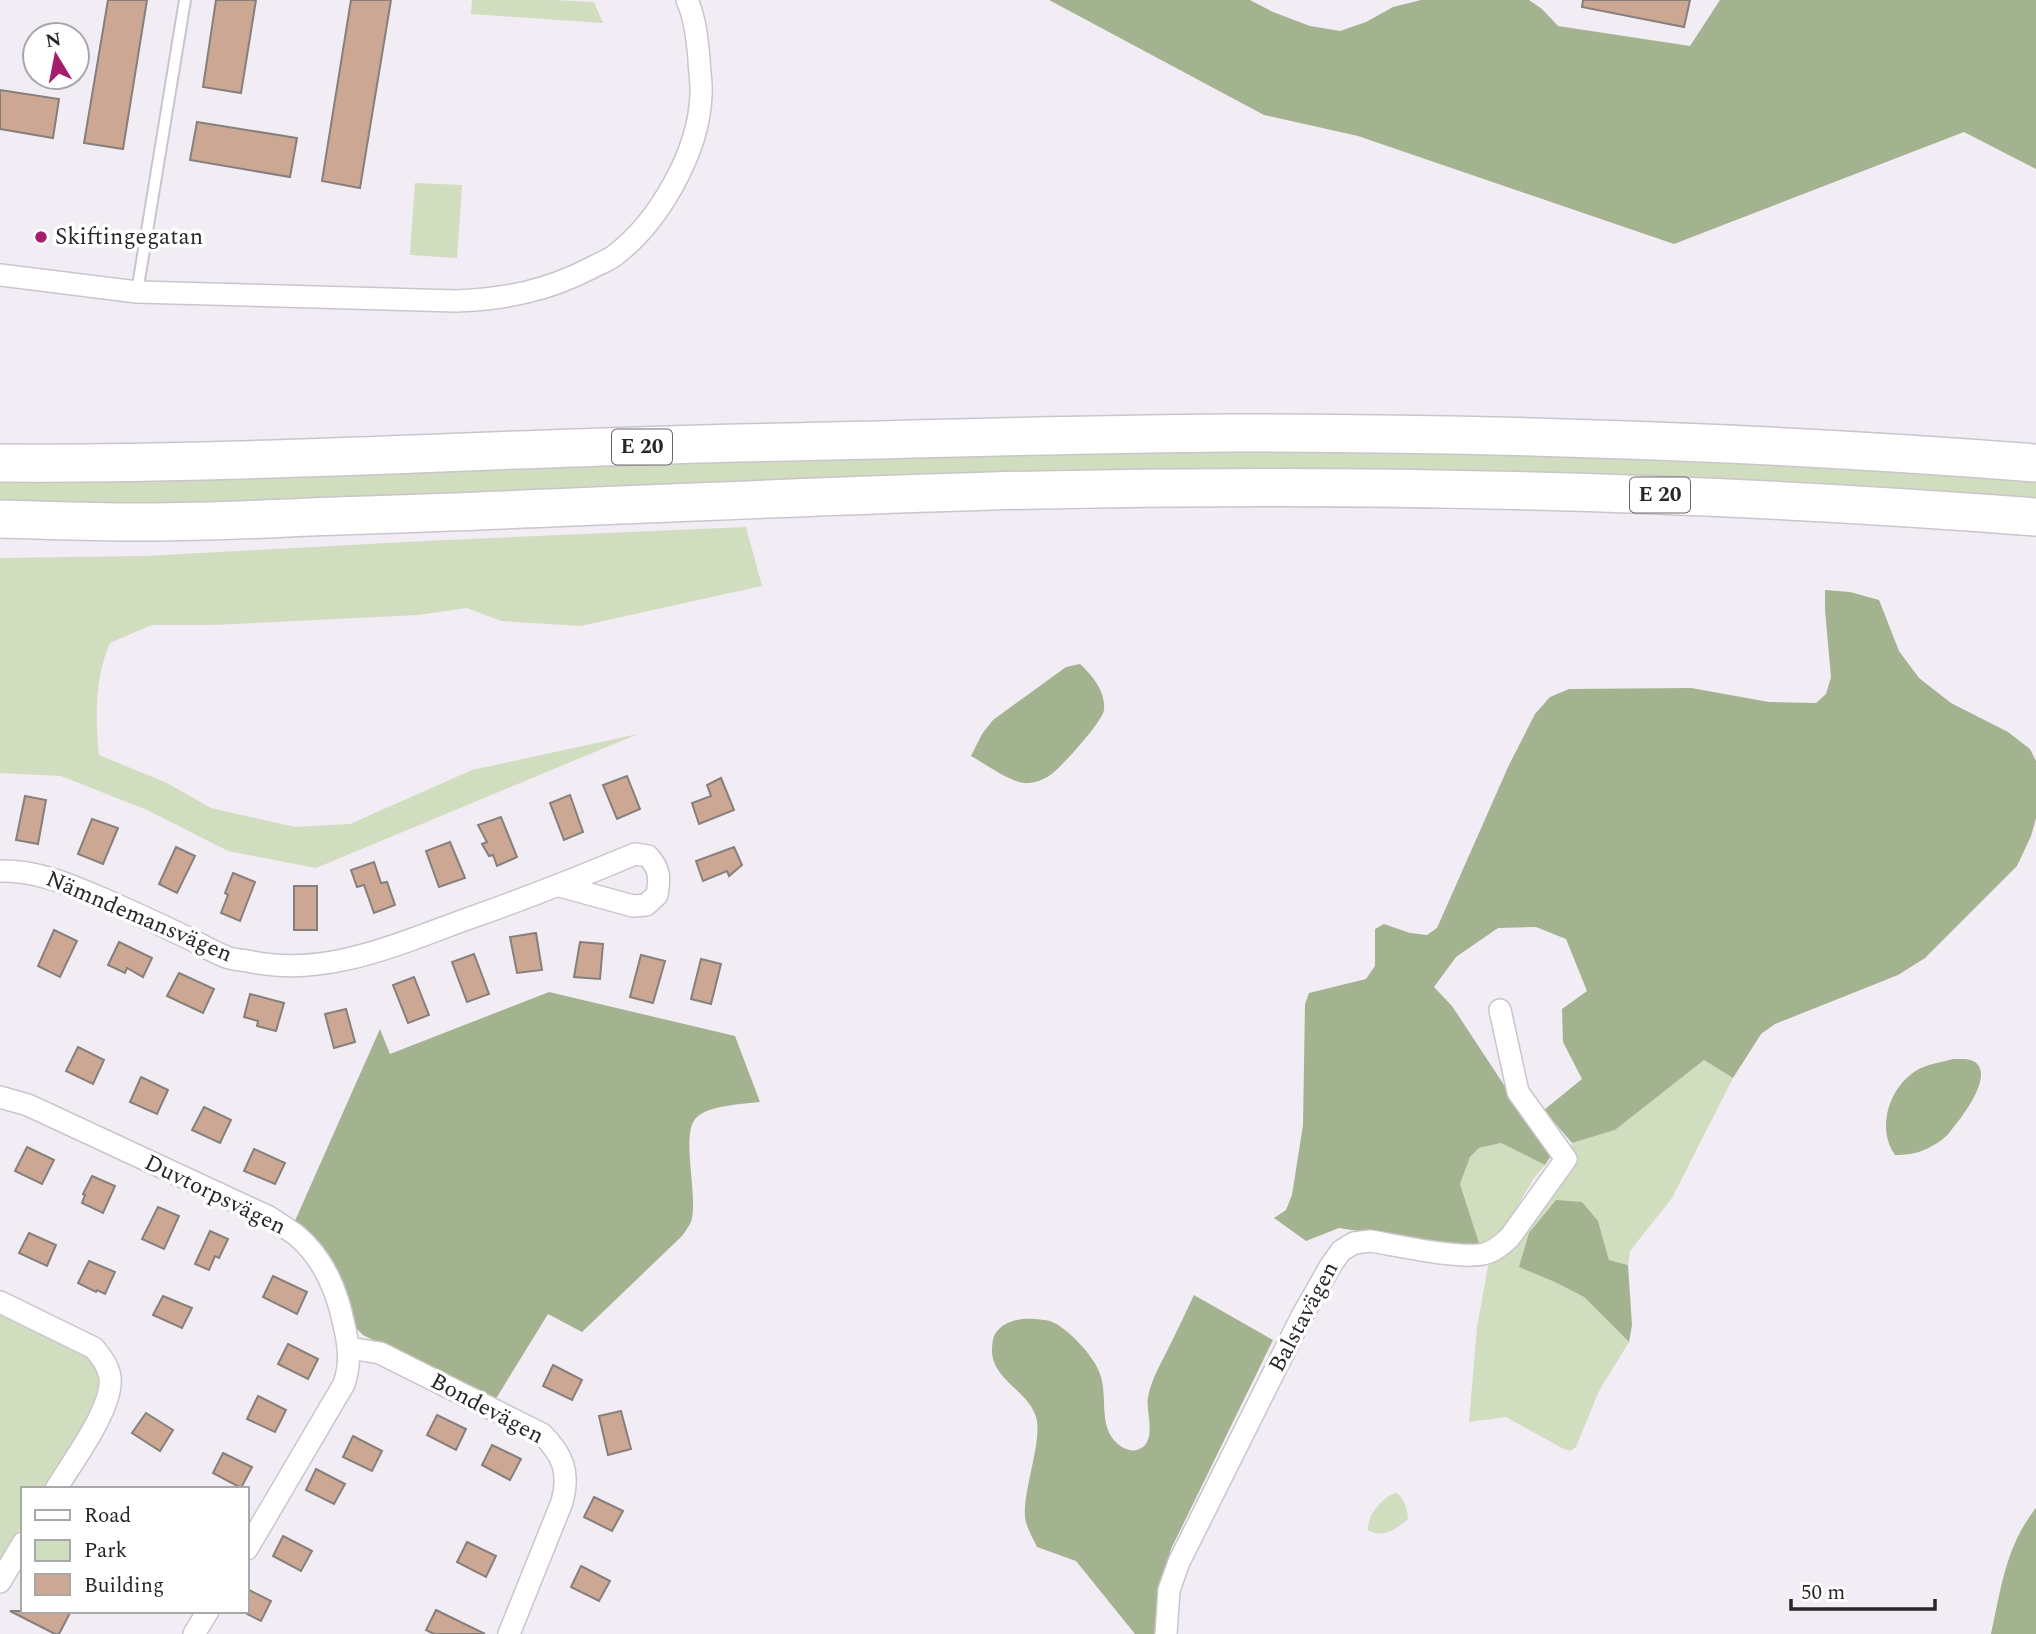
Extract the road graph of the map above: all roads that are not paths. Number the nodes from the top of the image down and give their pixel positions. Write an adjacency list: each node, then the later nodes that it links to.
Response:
1 (186, 0): 4 (lane)
2 (687, 0): 4 (street)
3 (0, 275): 4 (street)
4 (137, 292)
5 (0, 463): 6 (highway, E 20)
6 (2036, 463)
7 (2036, 517): 8 (highway, E 20)
8 (0, 519)
9 (0, 872): 10 (street, Nämndemansvägen)
10 (560, 886)
11 (1500, 1010): 22 (street, Balstavägen)
12 (0, 1097): 14 (street, Duvtorpsvägen)
13 (0, 1302): 15 (street)
14 (349, 1348): 17 (street, Duvtorpsvägen); 21 (street, Bondevägen)
15 (57, 1487)
16 (21, 1546): 18 (street)
17 (248, 1547)
18 (0, 1582)
19 (207, 1613): 20 (street)
20 (194, 1634)
21 (509, 1634)
22 (1166, 1634)

